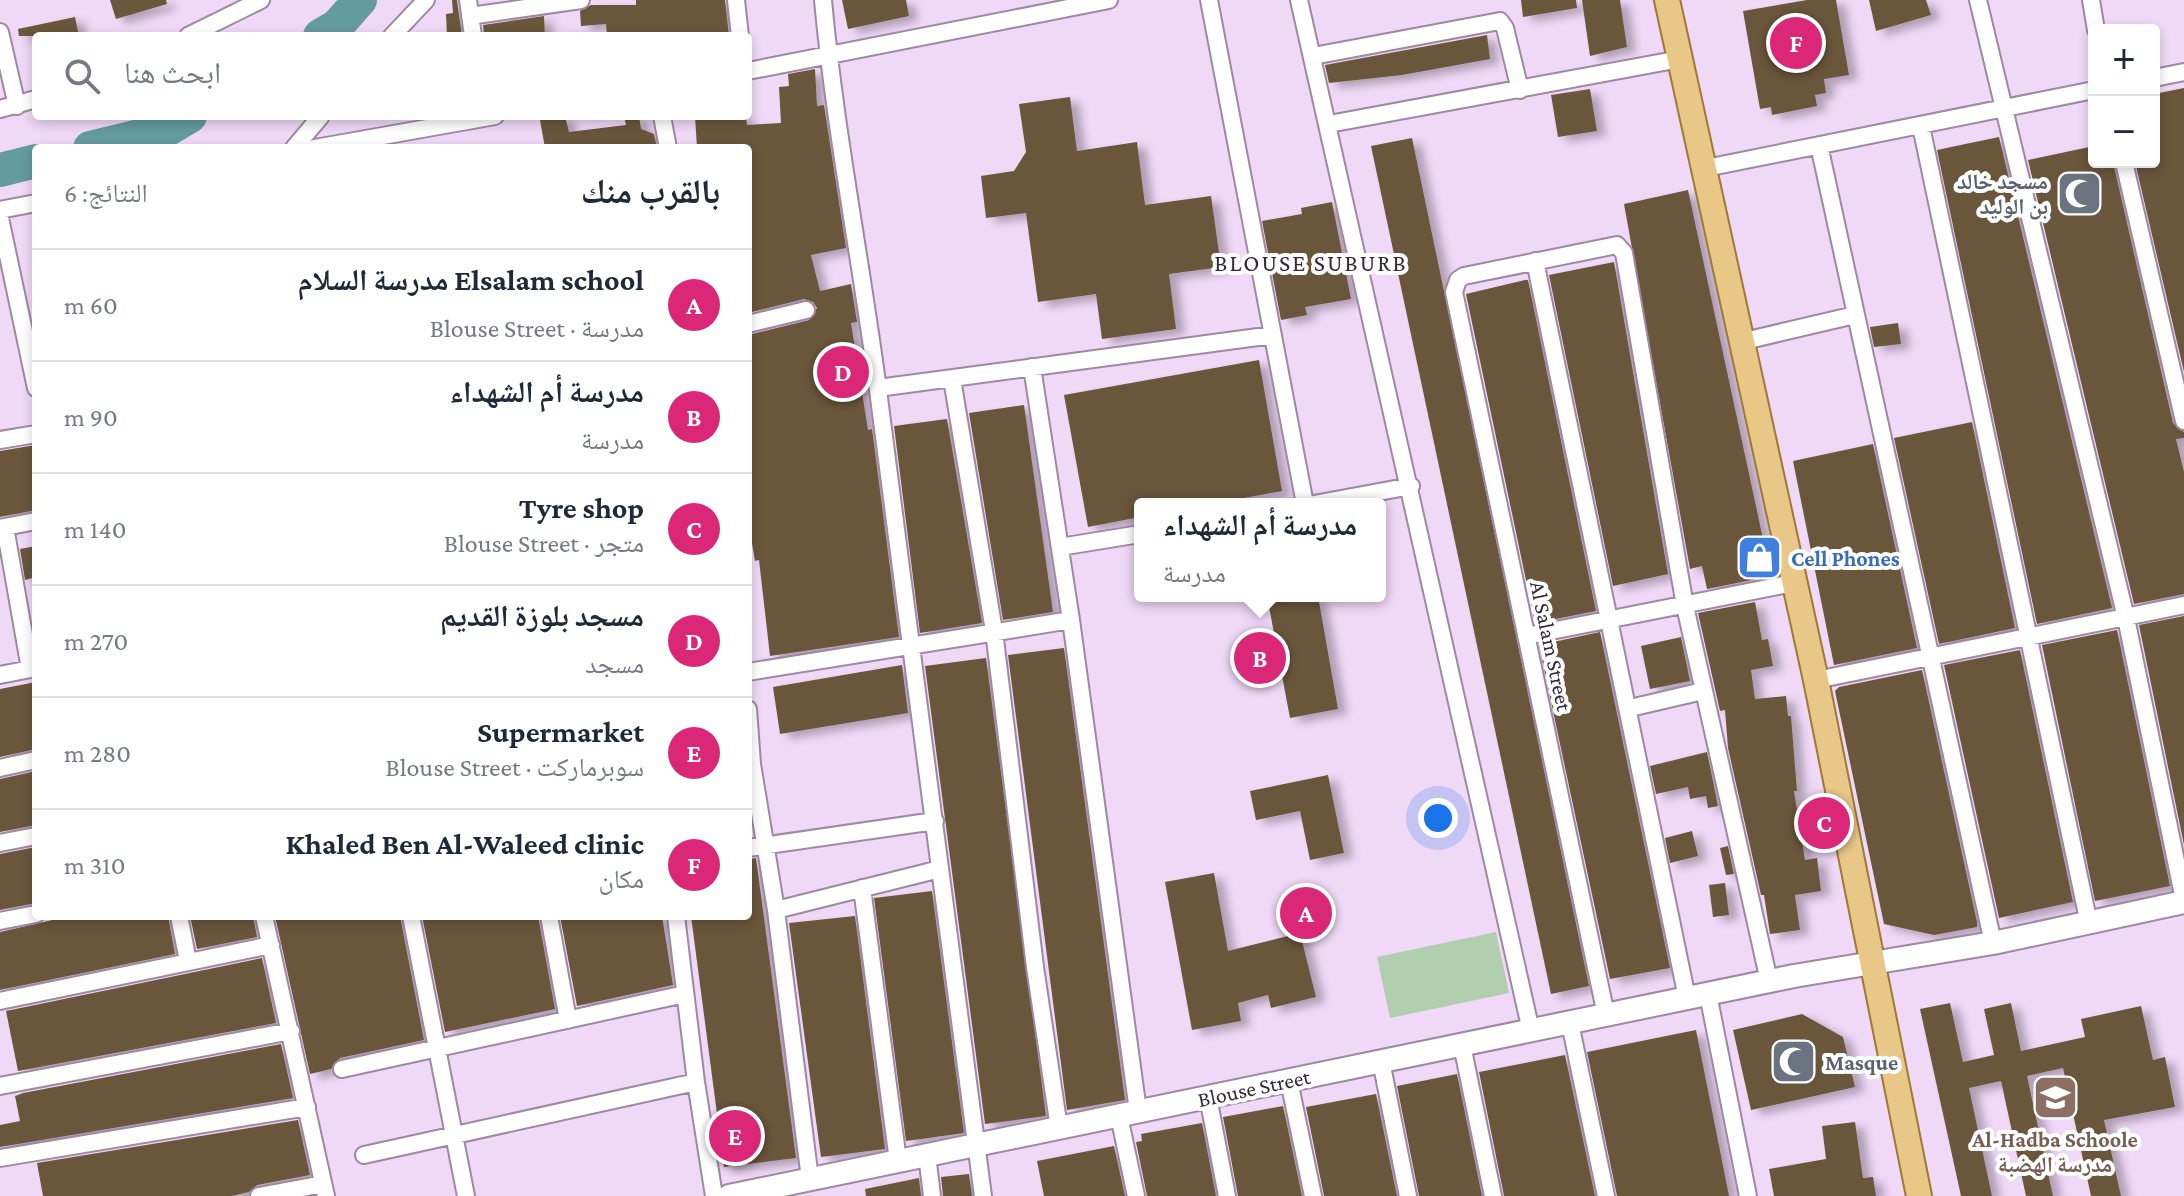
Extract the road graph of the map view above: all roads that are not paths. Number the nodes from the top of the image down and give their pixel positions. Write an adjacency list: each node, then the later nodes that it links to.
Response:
1 (261, 0): 15 (street)
2 (426, 0): 16 (street)
3 (736, 0): 18 (street)
4 (823, 0): 19 (street)
5 (1109, 0): 19 (street)
6 (1209, 0): 49 (street)
7 (1299, 0): 20 (street)
8 (1667, 0): 21 (main road)
9 (1978, 0): 29 (street)
10 (2091, 0): 13 (street)
11 (569, 1): 12 (street)
12 (469, 8): 17 (street)
13 (2095, 24)
14 (0, 32): 28 (street)
15 (196, 32)
16 (396, 32)
17 (472, 32)
18 (740, 32)
19 (828, 56): 22 (street); 54 (street)
20 (1313, 56): 25 (street); 33 (street)
21 (1680, 59): 25 (street); 41 (main road)
22 (752, 70)
23 (2184, 72): 24 (street)
24 (2160, 77)
25 (1520, 90): 33 (street)
26 (2088, 91): 29 (street)
27 (32, 100): 28 (street)
28 (8, 108)
29 (2003, 109): 34 (street); 68 (street)
30 (318, 120): 36 (street)
31 (476, 120): 35 (street)
32 (663, 120): 38 (street)
33 (1329, 124): 58 (street)
34 (1921, 126): 39 (street); 73 (street)
35 (386, 142): 37 (street)
36 (297, 144)
37 (362, 144)
38 (667, 144)
39 (1819, 145): 41 (street); 47 (street)
40 (2125, 168): 55 (street)
41 (1701, 169): 50 (main road)
42 (32, 204): 43 (street)
43 (0, 210)
44 (0, 218): 52 (street)
45 (1535, 261): 67 (street); 70 (street); 72 (street, Al Salam Street)
46 (806, 310): 48 (street)
47 (1855, 315): 50 (street); 75 (street)
48 (752, 323)
49 (1273, 335): 51 (street); 59 (street)
50 (1740, 342): 65 (main road)
51 (1032, 367): 53 (street); 64 (street)
52 (32, 369)
53 (952, 379): 54 (street); 71 (street)
54 (878, 388): 74 (street)
55 (2184, 421)
56 (32, 435): 57 (street)
57 (0, 440)
58 (1411, 486): 60 (street); 114 (street)
59 (1304, 498)
60 (1346, 498)
61 (32, 522): 62 (street)
62 (2, 527): 76 (street)
63 (1134, 535): 64 (street)
64 (1060, 547): 69 (street)
65 (1793, 583): 67 (street); 80 (main road)
66 (2184, 605): 68 (street)
67 (1685, 606): 70 (street); 81 (street)
68 (2126, 618): 73 (street); 92 (street)
69 (1071, 620): 71 (street); 124 (street)
70 (1612, 621): 72 (street); 82 (street)
71 (994, 631): 74 (street); 125 (street)
72 (1526, 636): 110 (street, Al Salam Street)
73 (2029, 639): 75 (street); 101 (street)
74 (909, 644): 78 (street); 86 (street)
75 (1931, 659): 80 (street); 102 (street)
76 (32, 663)
77 (32, 668): 79 (street)
78 (752, 670)
79 (0, 675)
80 (1816, 680): 105 (main road)
81 (1703, 691): 82 (street); 106 (street)
82 (1630, 708): 108 (street)
83 (32, 761): 84 (street)
84 (0, 768)
85 (752, 788): 89 (street)
86 (935, 821): 89 (street); 90 (street)
87 (32, 837): 88 (street)
88 (0, 843)
89 (755, 847): 93 (street)
90 (940, 869): 91 (street); 127 (street)
91 (862, 888): 93 (street); 131 (street)
92 (2184, 901): 101 (street, Blouse Street)
93 (776, 910): 132 (street)
94 (32, 915): 100 (street)
95 (180, 920): 104 (street)
96 (265, 920): 103 (street)
97 (412, 920): 116 (street)
98 (550, 920): 111 (street)
99 (676, 920): 107 (street)
100 (0, 921)
101 (2089, 924): 102 (street, Blouse Street)
102 (1993, 943): 105 (street, Blouse Street)
103 (271, 945): 104 (street); 113 (street)
104 (188, 961): 109 (street)
105 (1873, 963): 106 (street, Blouse Street); 147 (main road)
106 (1774, 980): 108 (street, Blouse Street)
107 (685, 994): 111 (street); 120 (street)
108 (1698, 996): 110 (street, Blouse Street); 146 (street)
109 (0, 1001)
110 (1606, 1015): 112 (street, Blouse Street)
111 (568, 1020): 116 (street)
112 (1570, 1023): 114 (street, Blouse Street); 145 (street)
113 (291, 1031): 121 (street); 123 (street)
114 (1531, 1031): 115 (street, Blouse Street)
115 (1462, 1045): 117 (street, Blouse Street); 144 (street)
116 (434, 1049): 118 (street); 126 (street)
117 (1381, 1061): 119 (street, Blouse Street); 143 (street)
118 (342, 1069)
119 (1289, 1081): 122 (street, Blouse Street); 142 (street)
120 (696, 1082): 126 (street); 136 (street)
121 (0, 1086)
122 (1208, 1097): 124 (street, Blouse Street); 141 (street)
123 (307, 1107): 130 (street); 133 (street)
124 (1128, 1114): 125 (street, Blouse Street); 140 (street)
125 (1059, 1128): 127 (street, Blouse Street)
126 (454, 1135): 128 (street); 135 (street)
127 (976, 1145): 129 (street, Blouse Street); 139 (street)
128 (364, 1155)
129 (927, 1155): 131 (street, Blouse Street); 138 (street)
130 (0, 1158)
131 (898, 1161): 132 (street, Blouse Street)
132 (810, 1179): 137 (street, Blouse Street)
133 (325, 1190): 134 (street)
134 (259, 1196)
135 (466, 1196)
136 (714, 1196)
137 (729, 1196)
138 (932, 1196)
139 (983, 1196)
140 (1136, 1196)
141 (1227, 1196)
142 (1313, 1196)
143 (1408, 1196)
144 (1493, 1196)
145 (1606, 1196)
146 (1748, 1196)
147 (1919, 1196)

